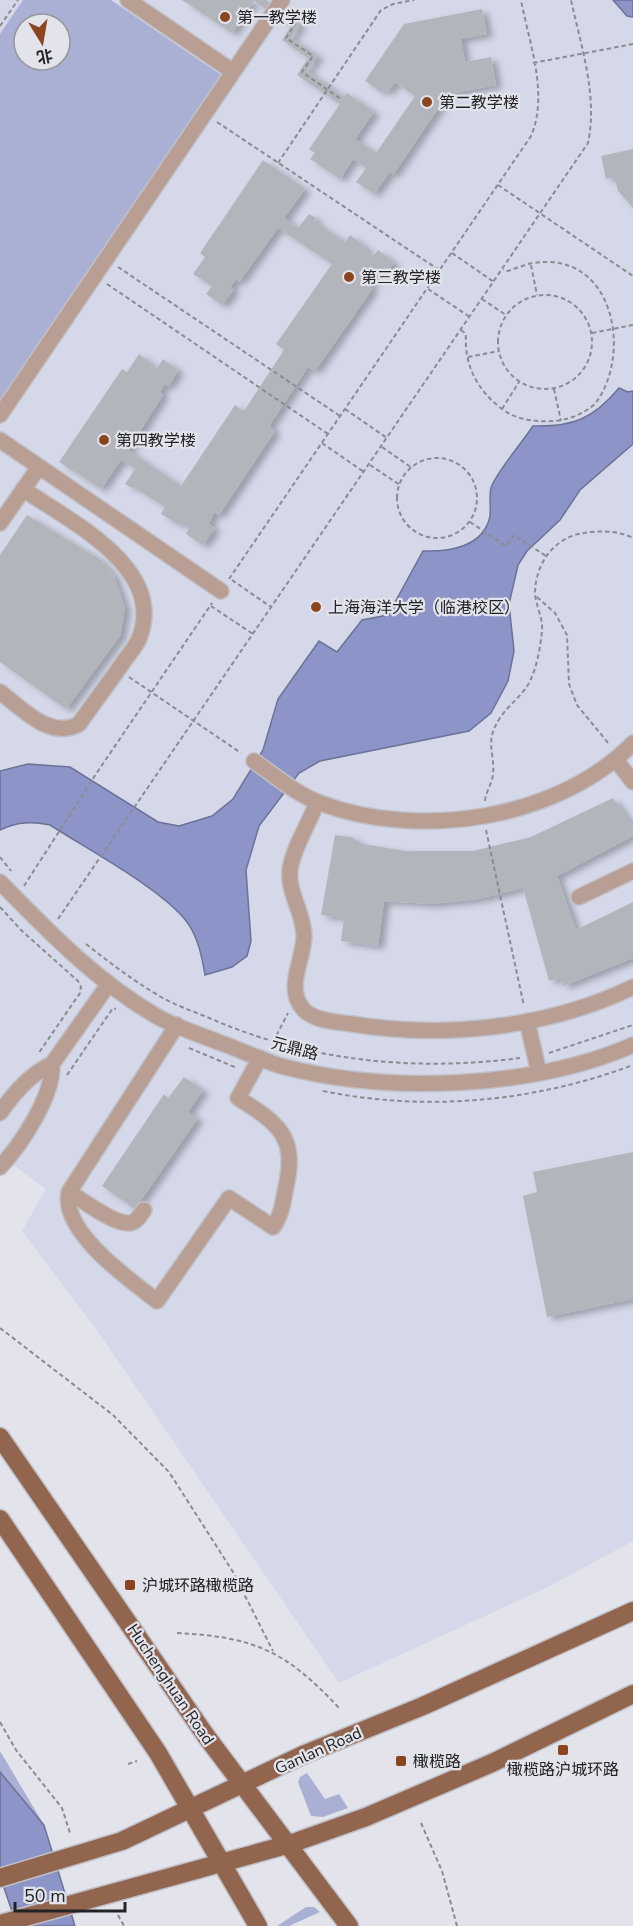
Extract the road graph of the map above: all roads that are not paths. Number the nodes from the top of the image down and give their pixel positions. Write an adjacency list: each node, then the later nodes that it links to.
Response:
1 (128, 0): 3 (street)
2 (278, 5): 3 (street)
3 (232, 71): 4 (street)
4 (0, 415)
5 (0, 440): 6 (street)
6 (39, 467): 7 (street); 10 (street)
7 (23, 489): 8 (street); 11 (street)
8 (6, 502): 9 (street)
9 (0, 523)
10 (225, 585)
11 (0, 692)
12 (633, 743): 13 (street)
13 (616, 760): 15 (street); 16 (street)
14 (254, 761): 16 (street)
15 (633, 782)
16 (317, 802): 22 (street)
17 (633, 871): 19 (street)
18 (0, 882): 20 (street, 元鼎路)
19 (579, 897)
20 (108, 985): 23 (street, 元鼎路); 26 (street)
21 (633, 987): 22 (street)
22 (527, 1021): 27 (street)
23 (177, 1025): 25 (street, 元鼎路); 30 (street)
24 (633, 1045): 27 (street, 元鼎路)
25 (260, 1058): 27 (street, 元鼎路); 30 (street)
26 (52, 1064): 28 (street); 29 (street)
27 (539, 1073)
28 (0, 1113)
29 (0, 1167)
30 (69, 1192): 31 (street)
31 (144, 1210)
32 (0, 1437): 36 (main road, Huchenghuan Road)
33 (0, 1519): 37 (main road)
34 (633, 1611): 36 (main road, Ganlan Road)
35 (633, 1694): 38 (main road)
36 (243, 1785): 37 (main road, Ganlan Road); 38 (main road, Huchenghuan Road)
37 (191, 1809): 39 (main road); 40 (main road, Ganlan Road)
38 (290, 1844): 39 (main road); 43 (main road, Huchenghuan Road)
39 (222, 1862): 41 (main road); 42 (main road)
40 (0, 1878)
41 (5, 1923)
42 (258, 1926)
43 (349, 1926)

